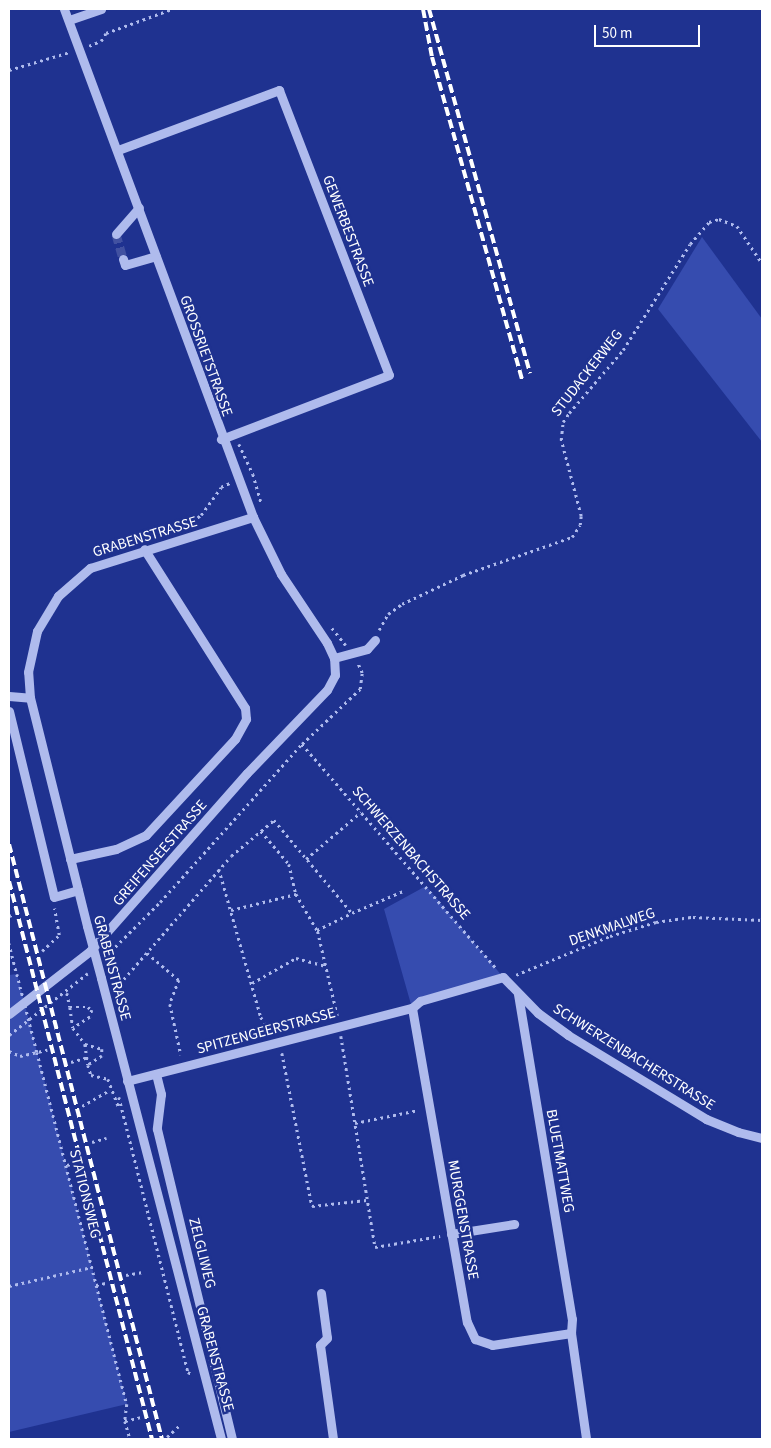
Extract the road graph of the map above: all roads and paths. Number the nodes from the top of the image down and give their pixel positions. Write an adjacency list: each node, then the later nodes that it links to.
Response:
1 (64, 9): 4 (street, GROSSRIETSTRASSE)
2 (101, 9): 4 (street)
3 (172, 9): 5 (path)
4 (69, 20): 5 (street, GROSSRIETSTRASSE)
5 (80, 49): 6 (path); 7 (street, GROSSRIETSTRASSE)
6 (9, 70)
7 (118, 150): 8 (street, GROSSRIETSTRASSE); 13 (street, GEWERBESTRASSE)
8 (139, 208): 9 (street); 10 (street, GROSSRIETSTRASSE)
9 (116, 234)
10 (156, 256): 11 (street); 14 (street, GROSSRIETSTRASSE)
11 (123, 259)
12 (762, 263): 23 (path, STUDACKERWEG)
13 (235, 434): 14 (street, GEWERBESTRASSE); 16 (path)
14 (221, 439): 17 (street, GROSSRIETSTRASSE)
15 (227, 484): 18 (path)
16 (263, 509)
17 (253, 517): 20 (street, GRABENSTRASSE); 25 (street, GROSSRIETSTRASSE)
18 (182, 528)
19 (137, 540): 21 (path)
20 (144, 549): 27 (street, GRABENSTRASSE); 32 (street)
21 (91, 555)
22 (327, 623): 24 (path)
23 (375, 640): 24 (street)
24 (352, 653): 25 (street); 29 (path)
25 (334, 658): 56 (street, GREIFENSEESTRASSE)
26 (9, 696): 27 (street)
27 (30, 698): 32 (street, GRABENSTRASSE)
28 (9, 711): 38 (street)
29 (302, 744): 30 (path, SCHWERZENBACHSTRASSE); 46 (path)
30 (361, 812): 33 (path); 49 (path, SCHWERZENBACHSTRASSE)
31 (261, 831): 33 (path); 34 (path); 37 (path)
32 (70, 859): 35 (street, GRABENSTRASSE)
33 (306, 859): 40 (path)
34 (219, 869): 39 (path); 45 (path)
35 (78, 890): 38 (street); 53 (street, GRABENSTRASSE, bridge)
36 (403, 891): 40 (path)
37 (296, 894): 39 (path); 42 (path)
38 (54, 897): 44 (path)
39 (231, 910): 50 (path)
40 (352, 913): 42 (path)
41 (762, 920): 49 (path, DENKMALWEG)
42 (317, 930): 47 (path)
43 (9, 943): 64 (path, STATIONSWEG, bridge)
44 (42, 951)
45 (147, 953): 53 (path); 68 (path)
46 (102, 960)
47 (325, 966): 50 (path); 57 (path)
48 (95, 967): 51 (path)
49 (503, 977): 52 (street, SCHWERZENBACHERSTRASSE); 55 (street, SPITZENGEERSTRASSE)
50 (252, 983): 60 (path)
51 (66, 993): 54 (path); 59 (path)
52 (518, 994): 77 (street, SCHWERZENBACHERSTRASSE); 91 (street, BLUETMATTWEG)
53 (106, 1000): 70 (street, GRABENSTRASSE)
54 (70, 1007): 58 (path); 58 (path)
55 (412, 1008): 57 (street, SPITZENGEERSTRASSE); 73 (street, MURGGENSTRASSE)
56 (9, 1014)
57 (339, 1026): 60 (street, SPITZENGEERSTRASSE); 75 (path)
58 (73, 1028): 61 (path)
59 (9, 1035)
60 (276, 1043): 68 (street, SPITZENGEERSTRASSE); 81 (path)
61 (85, 1044): 65 (path); 67 (path)
62 (46, 1050): 64 (path)
63 (9, 1051): 64 (path)
64 (37, 1052): 80 (path, STATIONSWEG)
65 (88, 1057): 66 (path); 67 (path)
66 (71, 1062)
67 (88, 1065): 71 (path)
68 (183, 1067): 69 (street, SPITZENGEERSTRASSE)
69 (156, 1074): 70 (street, SPITZENGEERSTRASSE); 98 (street, ZELGLIWEG)
70 (127, 1081): 97 (street, GRABENSTRASSE)
71 (110, 1090): 72 (path); 74 (path)
72 (82, 1106)
73 (431, 1108): 75 (path); 83 (street, MURGGENSTRASSE)
74 (121, 1110)
75 (355, 1123): 81 (path)
76 (106, 1138): 78 (path)
77 (762, 1138)
78 (92, 1142)
79 (76, 1163): 80 (path)
80 (67, 1166): 84 (path, STATIONSWEG)
81 (367, 1200): 83 (path)
82 (514, 1224): 83 (street)
83 (451, 1234): 91 (street, MURGGENSTRASSE)
84 (92, 1267): 88 (path, STATIONSWEG); 89 (path)
85 (142, 1272): 86 (path)
86 (126, 1276)
87 (106, 1283): 88 (path)
88 (96, 1285): 93 (path, STATIONSWEG)
89 (9, 1286)
90 (321, 1293): 99 (street)
91 (571, 1333): 100 (street, BLUETMATTWEG)
92 (141, 1417): 93 (path)
93 (125, 1421): 96 (path, STATIONSWEG)
94 (181, 1424): 95 (path)
95 (167, 1436)
96 (130, 1439)
97 (222, 1439)
98 (232, 1439)
99 (333, 1439)
100 (586, 1439)

